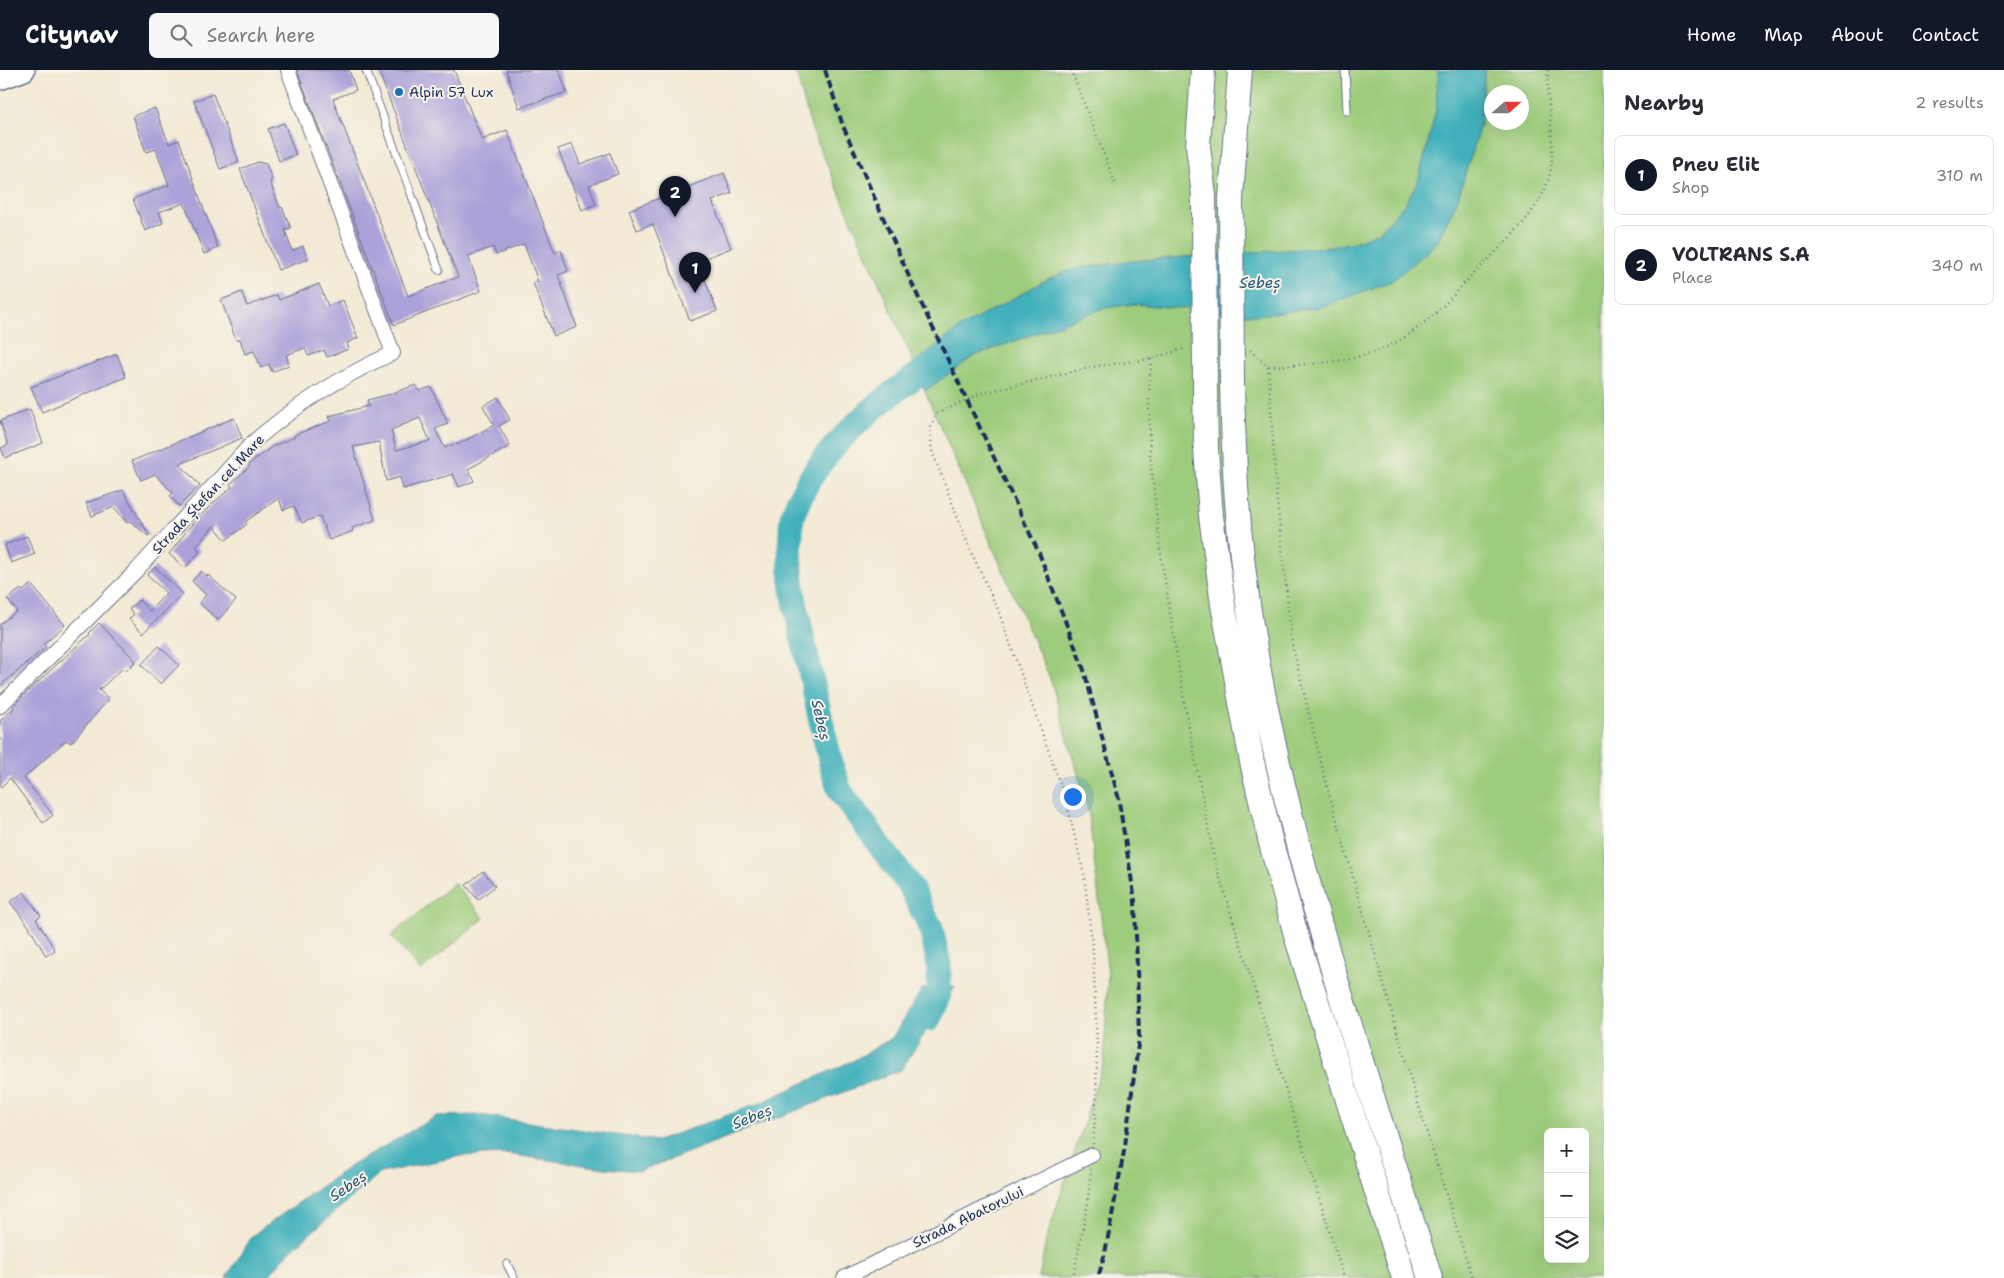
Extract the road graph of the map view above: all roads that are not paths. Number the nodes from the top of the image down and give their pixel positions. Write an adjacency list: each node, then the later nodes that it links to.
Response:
1 (24, 70): 8 (main road)
2 (288, 70): 12 (street, Strada Ștefan cel Mare)
3 (366, 70): 11 (lane)
4 (1203, 70): 10 (highway)
5 (1214, 70): 10 (highway)
6 (1240, 70): 18 (highway, bridge)
7 (1345, 70): 9 (lane)
8 (0, 79)
9 (1347, 111)
10 (1204, 196): 17 (highway, bridge)
11 (439, 270)
12 (0, 706)
13 (1092, 1155): 16 (street, Strada Abatorului)
14 (507, 1264): 15 (lane)
15 (514, 1278)
16 (844, 1278)
17 (1404, 1278)
18 (1430, 1278)

